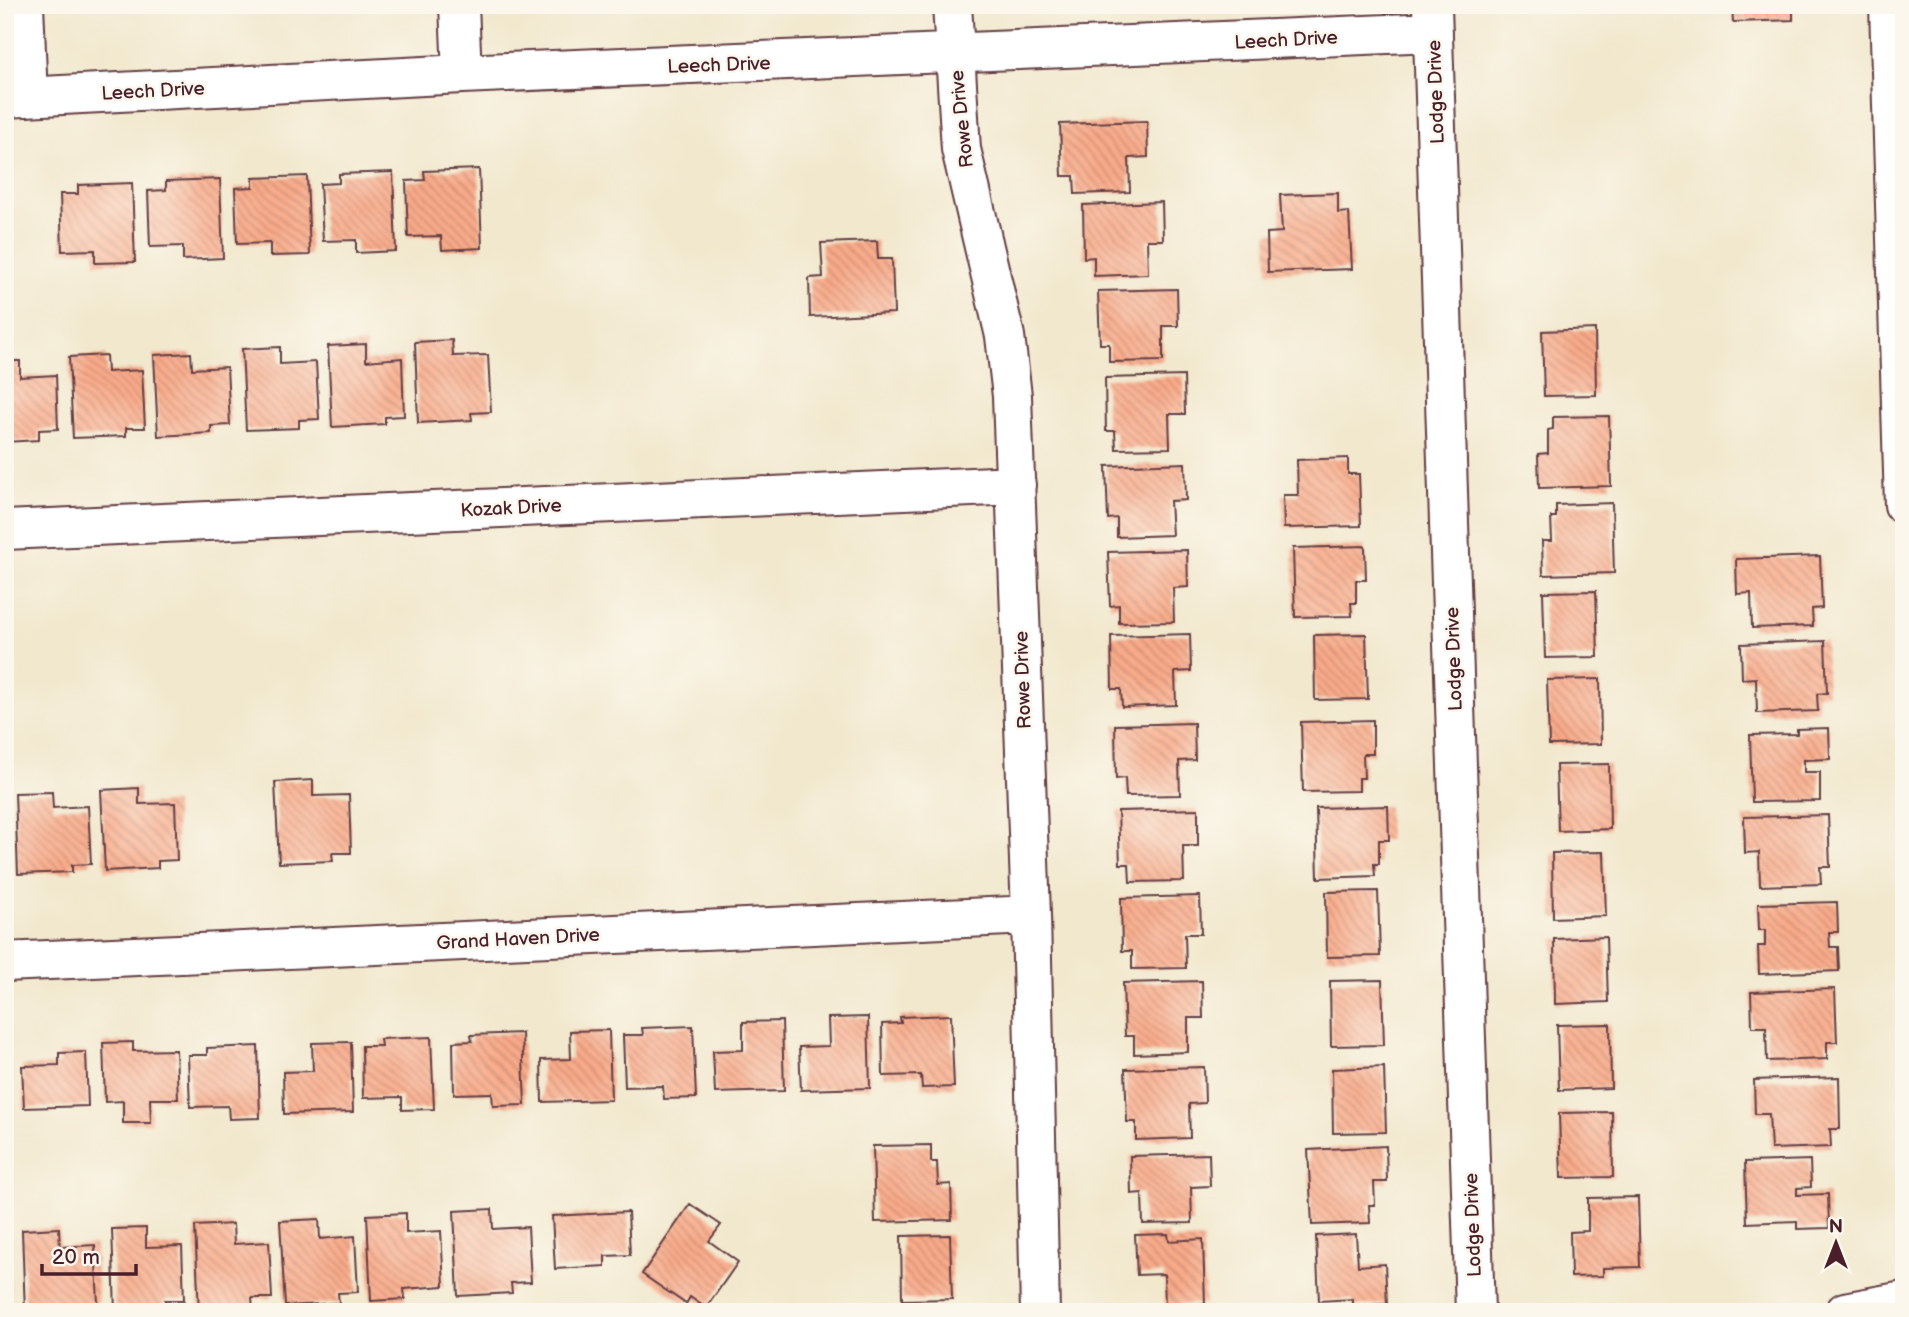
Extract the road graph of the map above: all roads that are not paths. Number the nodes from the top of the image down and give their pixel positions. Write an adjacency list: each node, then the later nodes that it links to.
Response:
1 (24, 5): 8 (street)
2 (459, 5): 7 (street)
3 (952, 5): 6 (street, Rowe Drive)
4 (1889, 5): 9 (street)
5 (1433, 19): 6 (street, Leech Drive); 17 (street, Lodge Drive)
6 (955, 54): 7 (street, Leech Drive); 10 (street, Rowe Drive)
7 (462, 75): 8 (street, Leech Drive)
8 (17, 97)
9 (1903, 447): 11 (street)
10 (1016, 485): 12 (street, Kozak Drive); 13 (street, Rowe Drive)
11 (1904, 505)
12 (5, 530)
13 (1031, 915): 14 (street, Grand Haven Drive); 16 (street, Rowe Drive)
14 (5, 962)
15 (1904, 1301): 18 (street)
16 (1041, 1312)
17 (1475, 1312)
18 (1845, 1312)

